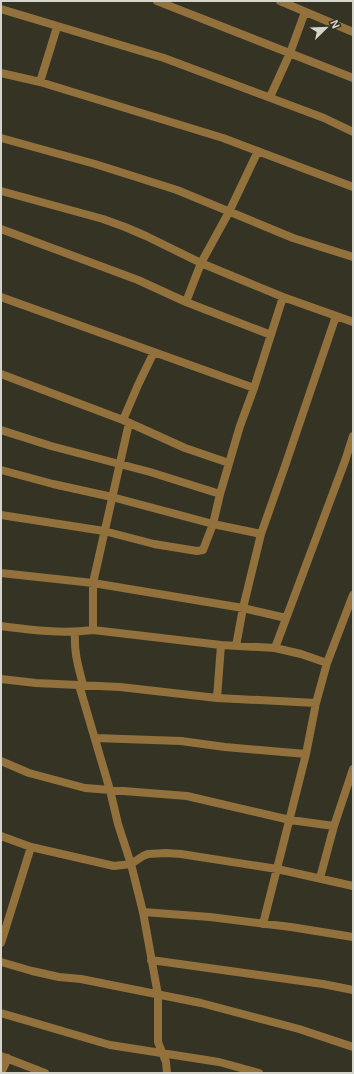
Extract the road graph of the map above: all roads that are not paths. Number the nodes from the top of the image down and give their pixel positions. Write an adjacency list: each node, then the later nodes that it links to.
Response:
1 (157, 1): 7 (street)
2 (280, 1): 4 (street)
3 (1, 9): 5 (street)
4 (305, 12): 6 (street); 7 (street)
5 (57, 27): 10 (street); 11 (street)
6 (353, 32)
7 (290, 53): 9 (street); 11 (street)
8 (1, 73): 10 (street)
9 (353, 78)
10 (40, 82): 14 (street)
11 (270, 97): 12 (street)
12 (353, 132)
13 (1, 138): 17 (street)
14 (258, 151): 15 (street); 17 (street)
15 (353, 187)
16 (1, 191): 22 (street)
17 (229, 212): 18 (street); 19 (street)
18 (239, 216): 19 (street); 21 (street)
19 (223, 223): 22 (street)
20 (1, 229): 25 (street)
21 (353, 257)
22 (201, 263): 24 (street); 25 (street)
23 (1, 297): 29 (street)
24 (283, 297): 26 (street); 28 (street)
25 (186, 302): 28 (street)
26 (336, 316): 27 (street); 43 (street)
27 (353, 322)
28 (271, 335): 31 (street)
29 (154, 352): 31 (street); 32 (street)
30 (1, 374): 32 (street)
31 (254, 388): 36 (street)
32 (126, 422): 35 (street); 36 (street)
33 (1, 430): 35 (street)
34 (353, 436): 48 (street)
35 (119, 463): 38 (street); 39 (street)
36 (229, 463): 38 (street)
37 (1, 470): 39 (street)
38 (220, 494): 41 (street)
39 (112, 497): 41 (street); 42 (street)
40 (1, 515): 42 (street)
41 (213, 524): 42 (street); 43 (street)
42 (104, 531): 45 (street)
43 (261, 534): 47 (street)
44 (1, 572): 45 (street)
45 (93, 583): 47 (street); 50 (street)
46 (353, 595): 55 (street)
47 (243, 608): 48 (street); 53 (street)
48 (286, 618): 54 (street)
49 (1, 626): 51 (street)
50 (93, 630): 51 (street); 52 (street)
51 (75, 632): 57 (street)
52 (221, 645): 53 (street); 58 (street)
53 (236, 646): 54 (street)
54 (275, 648): 55 (street)
55 (327, 663): 59 (street)
56 (1, 679): 57 (street)
57 (81, 685): 58 (street); 60 (street)
58 (217, 698): 59 (street)
59 (316, 703): 61 (street)
60 (95, 738): 61 (street); 64 (street)
61 (306, 754): 65 (street)
62 (1, 761): 64 (street)
63 (353, 768): 66 (street)
64 (110, 790): 65 (street); 69 (street)
65 (290, 820): 66 (street); 70 (street)
66 (334, 826): 71 (street)
67 (1, 836): 68 (street)
68 (31, 847): 69 (street); 75 (street)
69 (131, 864): 70 (street); 73 (street)
70 (277, 869): 71 (street); 74 (street)
71 (320, 878): 72 (street)
72 (353, 886)
73 (143, 912): 74 (street); 78 (street)
74 (263, 924): 76 (street)
75 (3, 929): 77 (street)
76 (353, 937)
77 (1, 943)
78 (151, 960): 80 (street); 81 (street)
79 (1, 962): 81 (street)
80 (353, 990)
81 (158, 995): 83 (street); 84 (street)
82 (1, 1013): 84 (street)
83 (353, 1047)
84 (163, 1054): 88 (street); 89 (street)
85 (4, 1057): 86 (street); 87 (street)
86 (1, 1073)
87 (45, 1073)
88 (167, 1073)
89 (259, 1073)

